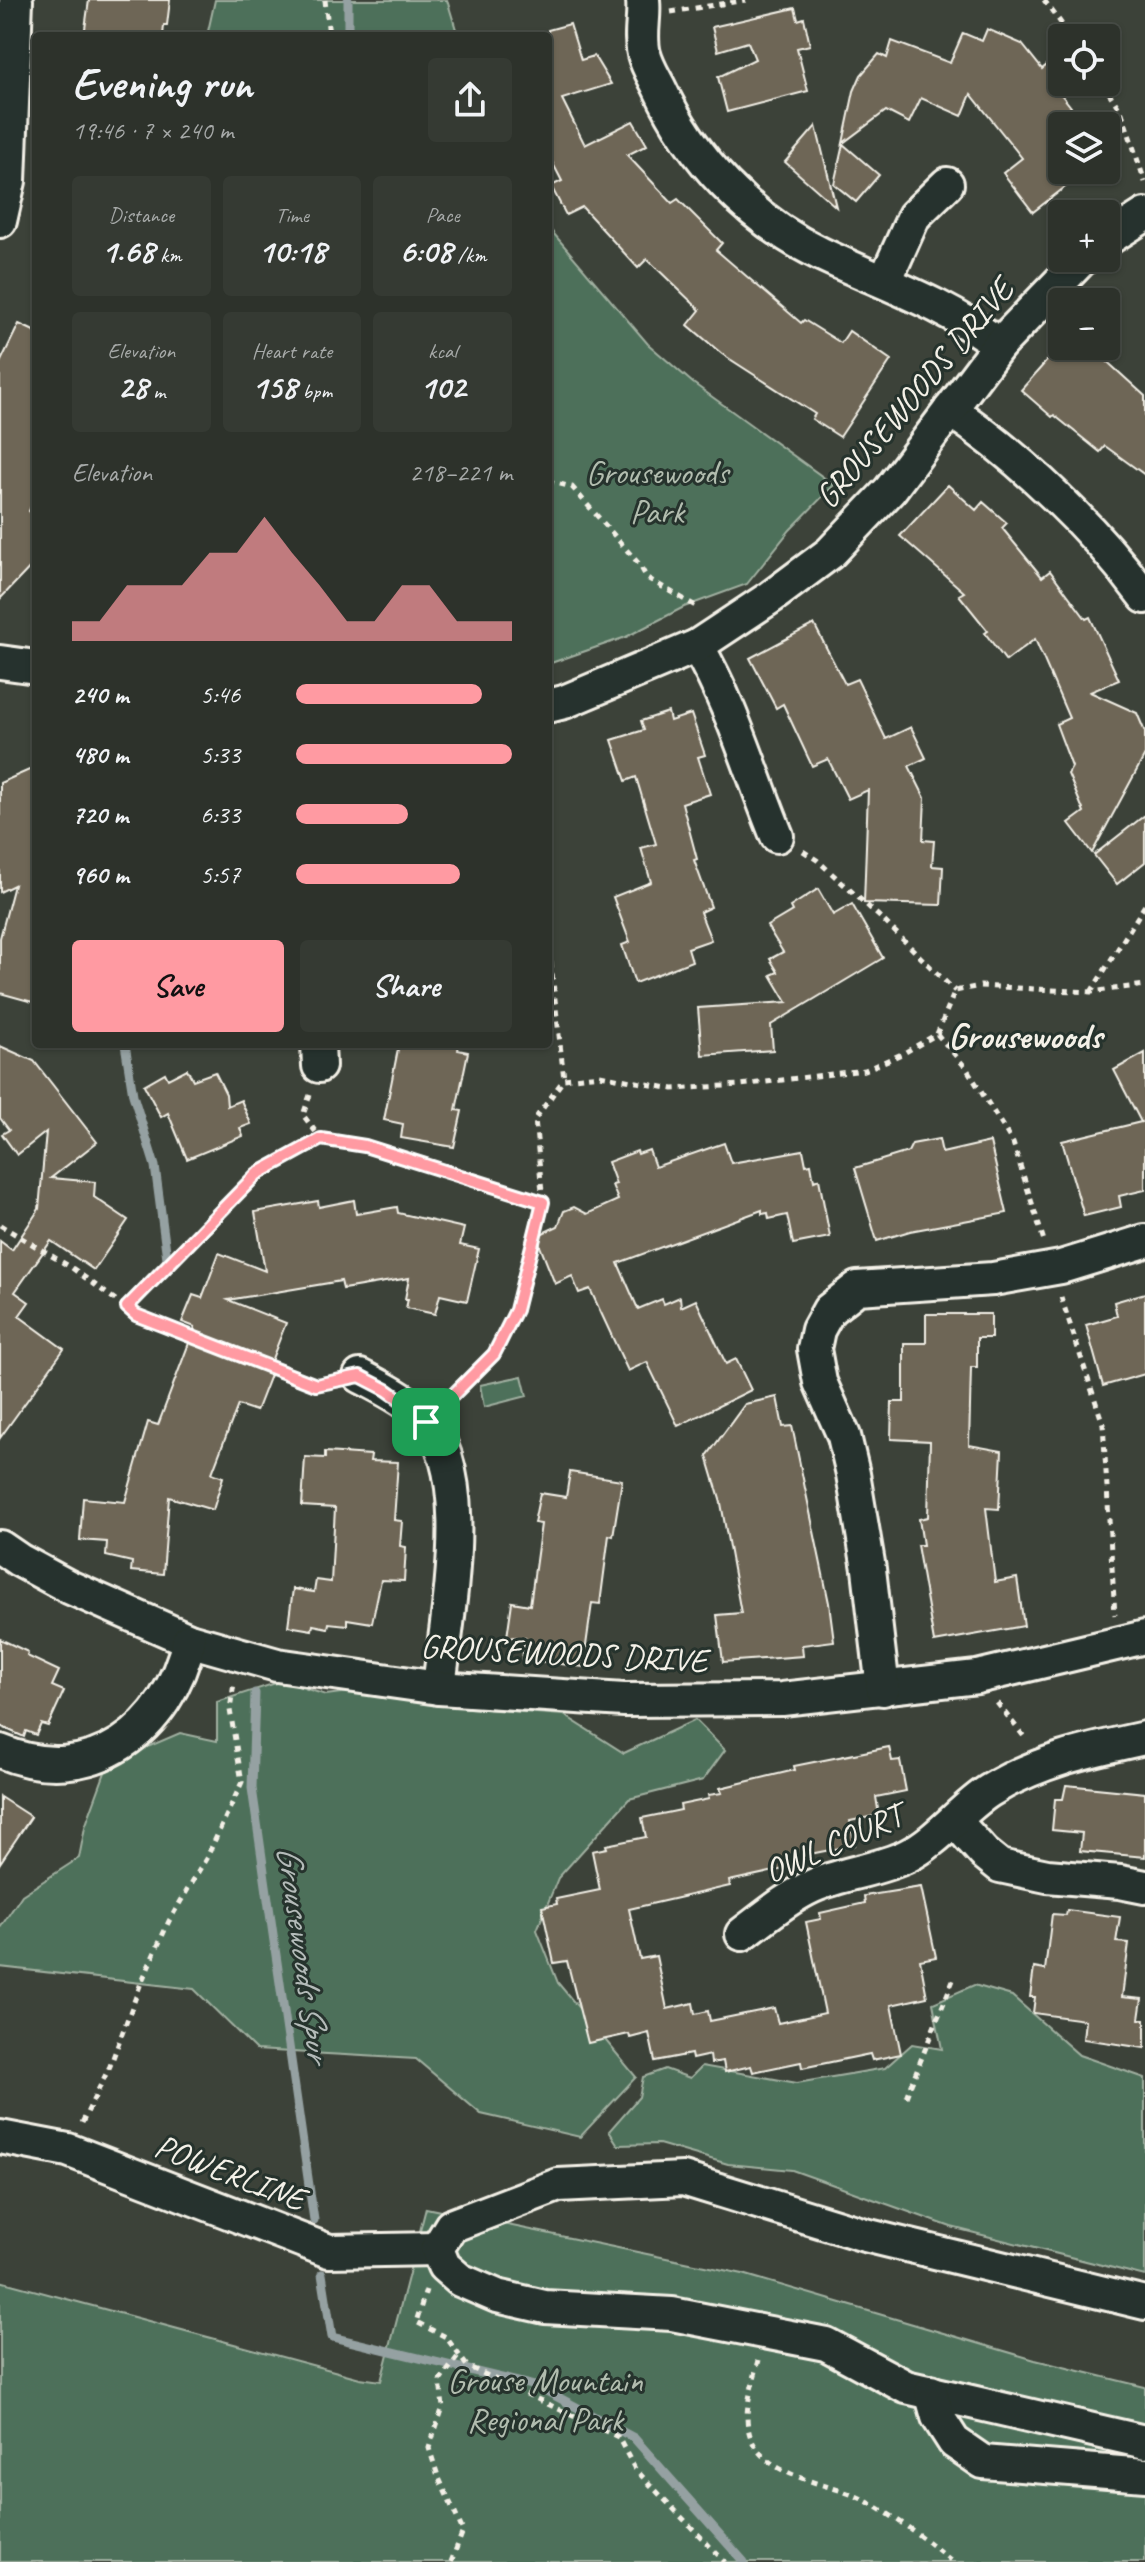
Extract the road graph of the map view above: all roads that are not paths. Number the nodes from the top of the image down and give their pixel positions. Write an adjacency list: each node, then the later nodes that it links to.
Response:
1 (16, 0): 5 (street)
2 (644, 6): 8 (street)
3 (947, 184): 8 (street)
4 (1145, 215): 6 (street)
5 (0, 221)
6 (1120, 231)
7 (1069, 272): 9 (street, GROUSEWOODS DRIVE)
8 (885, 281): 9 (street)
9 (999, 345): 10 (street, GROUSEWOODS DRIVE)
10 (950, 410): 11 (street); 12 (street, GROUSEWOODS DRIVE)
11 (1145, 597)
12 (697, 646): 15 (street, GROUSEWOODS DRIVE); 16 (street)
13 (0, 662): 14 (street)
14 (32, 666)
15 (552, 705)
16 (777, 836)
17 (1145, 1241): 23 (street)
18 (360, 1376): 22 (street)
19 (0, 1547): 20 (street, GROUSEWOODS DRIVE)
20 (189, 1640): 22 (street, GROUSEWOODS DRIVE); 25 (street)
21 (1131, 1641): 23 (street, GROUSEWOODS DRIVE)
22 (439, 1688): 23 (street, GROUSEWOODS DRIVE)
23 (883, 1689)
24 (1145, 1738): 26 (street, OWL COURT)
25 (0, 1751)
26 (955, 1821): 27 (street, OWL COURT); 28 (street, OWL COURT)
27 (1145, 1887)
28 (742, 1934)
29 (0, 2137): 30 (street, POWERLINE)
30 (440, 2255): 31 (street); 32 (street)
31 (1145, 2303)
32 (931, 2392): 33 (street); 34 (street)
33 (1145, 2442)
34 (1145, 2475)

